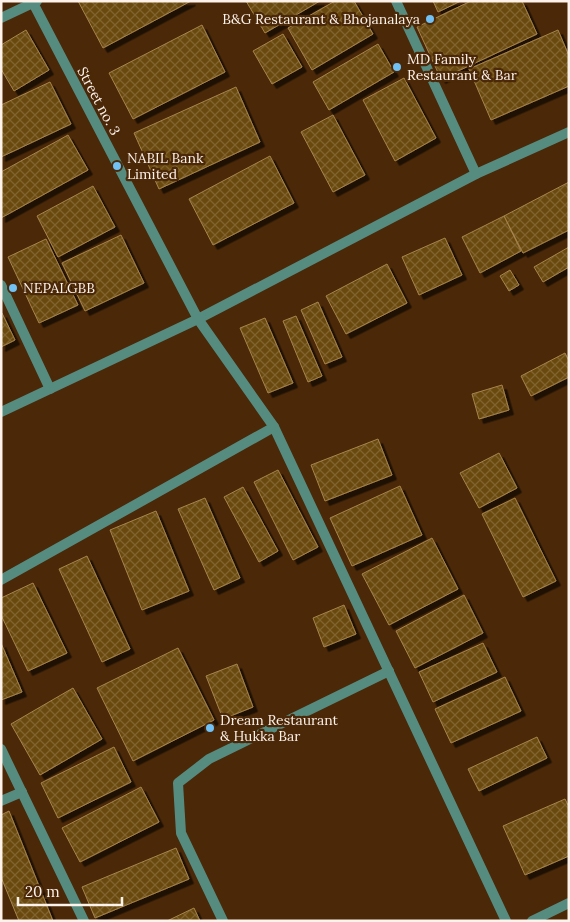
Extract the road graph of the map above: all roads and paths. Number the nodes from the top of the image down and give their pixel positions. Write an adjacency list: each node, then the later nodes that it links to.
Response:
1 (396, 1): 5 (street)
2 (34, 2): 3 (street); 7 (street, Street no. 3)
3 (1, 18)
4 (569, 132): 5 (street)
5 (476, 174): 7 (street)
6 (1, 285): 8 (street)
7 (198, 319): 8 (street); 10 (street, Street no. 3)
8 (50, 389): 9 (street)
9 (1, 412)
10 (274, 427): 11 (street); 12 (street, Street no. 3)
11 (1, 580)
12 (389, 671): 18 (street); 19 (street, Street no. 3)
13 (1, 749): 14 (street)
14 (22, 792): 15 (street); 17 (street)
15 (1, 801)
16 (569, 903): 20 (street)
17 (84, 921)
18 (223, 921)
19 (506, 921)
20 (532, 921)

